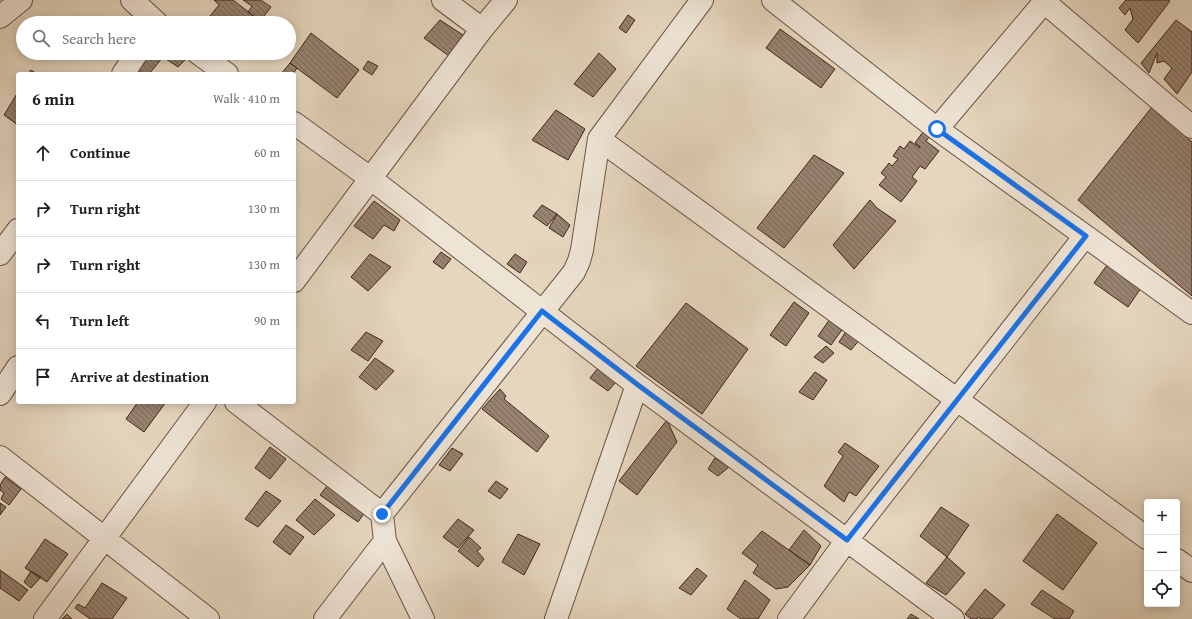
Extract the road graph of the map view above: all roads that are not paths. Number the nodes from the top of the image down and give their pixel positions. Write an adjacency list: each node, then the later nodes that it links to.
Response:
1 (21, 0): 9 (street)
2 (132, 0): 8 (street)
3 (443, 0): 10 (street)
4 (506, 0): 10 (street)
5 (702, 0): 18 (street)
6 (773, 0): 17 (street)
7 (1044, 1): 16 (street); 17 (street)
8 (149, 16)
9 (0, 17)
10 (482, 29): 19 (street)
11 (132, 60): 13 (street)
12 (208, 60): 14 (street)
13 (124, 72)
14 (224, 72)
15 (296, 124): 19 (street)
16 (1192, 127)
17 (937, 129): 21 (street)
18 (599, 139): 24 (street); 29 (street)
19 (370, 178): 23 (street); 24 (street)
20 (16, 234): 22 (street)
21 (1086, 236): 25 (street); 29 (street)
22 (0, 254)
23 (296, 279)
24 (542, 311): 27 (street); 33 (street)
25 (1192, 313)
26 (16, 369): 28 (street)
27 (638, 385): 36 (street); 44 (street)
28 (0, 394)
29 (958, 399): 34 (street); 36 (street)
30 (204, 404): 35 (street)
31 (239, 404): 33 (street)
32 (0, 457): 35 (street)
33 (382, 514): 37 (street)
34 (1144, 536)
35 (105, 539): 40 (street); 41 (street)
36 (847, 540): 45 (street); 46 (street)
37 (384, 541): 42 (street); 43 (street)
38 (1180, 562): 39 (street)
39 (1192, 571)
40 (45, 619)
41 (208, 619)
42 (325, 619)
43 (423, 619)
44 (556, 619)
45 (789, 619)
46 (953, 619)

